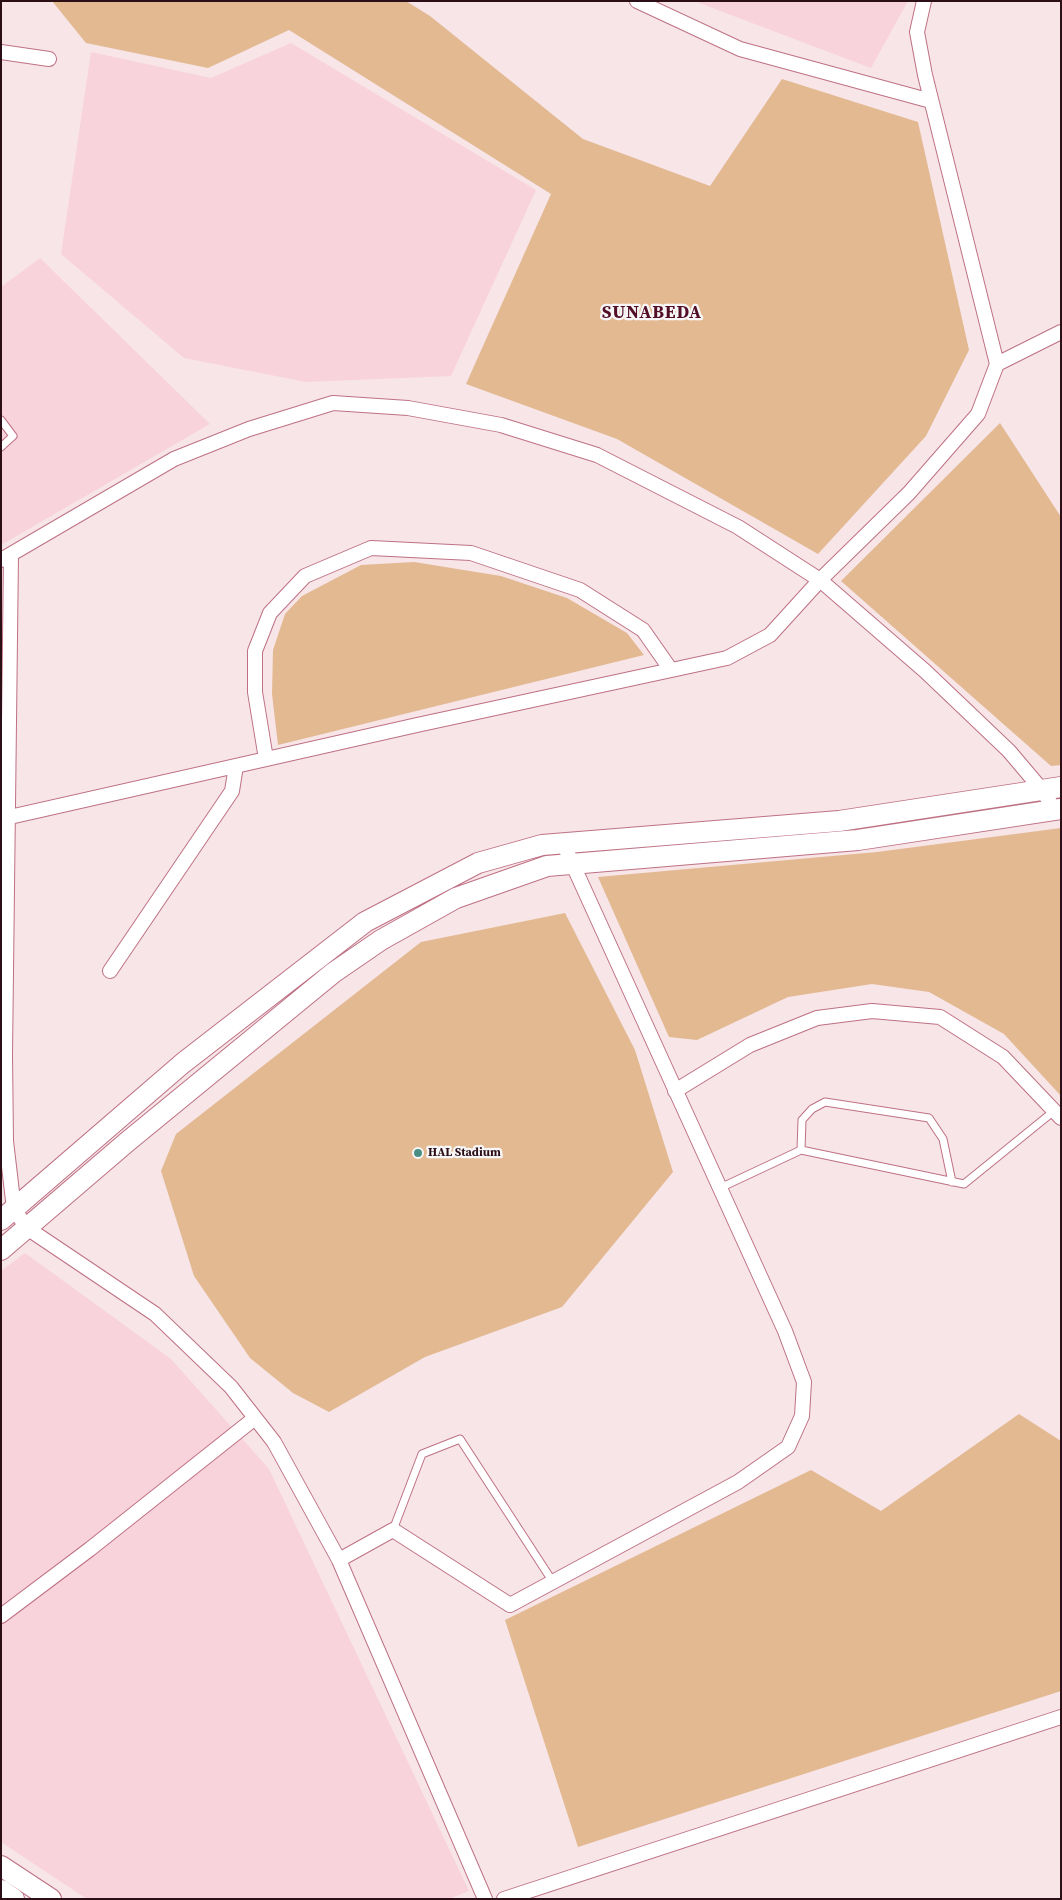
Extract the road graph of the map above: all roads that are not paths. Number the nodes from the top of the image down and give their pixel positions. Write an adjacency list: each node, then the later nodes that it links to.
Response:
1 (637, 1): 5 (street)
2 (924, 1): 5 (street)
3 (1, 52): 4 (street)
4 (49, 59)
5 (931, 101): 7 (street)
6 (1061, 332): 7 (street)
7 (997, 364): 11 (street)
8 (1, 420): 9 (lane)
9 (1, 446)
10 (6, 558): 11 (street); 17 (street)
11 (820, 580): 12 (street); 15 (street)
12 (671, 670): 13 (street); 13 (street)
13 (266, 759): 14 (street)
14 (236, 766): 17 (street); 20 (street)
15 (1052, 788): 16 (street); 18 (street)
16 (1058, 809): 19 (street)
17 (4, 819): 21 (street)
18 (563, 844): 19 (street); 27 (street)
19 (572, 864): 22 (street); 28 (street)
20 (110, 971)
21 (3, 1055): 27 (street)
22 (675, 1091): 23 (street); 26 (street)
23 (1057, 1115): 25 (lane)
24 (801, 1150): 25 (lane); 25 (lane); 26 (lane)
25 (952, 1182)
26 (720, 1188): 33 (street)
27 (7, 1214): 28 (street)
28 (28, 1228): 29 (street); 30 (street)
29 (1, 1250)
30 (255, 1418): 32 (street); 34 (street)
31 (393, 1530): 32 (street); 33 (street); 33 (lane)
32 (339, 1560): 40 (street)
33 (553, 1582)
34 (1, 1616)
35 (1061, 1717): 41 (street)
36 (1, 1866): 39 (street)
37 (1, 1890): 38 (street)
38 (14, 1899)
39 (51, 1899)
40 (485, 1899)
41 (504, 1899)

